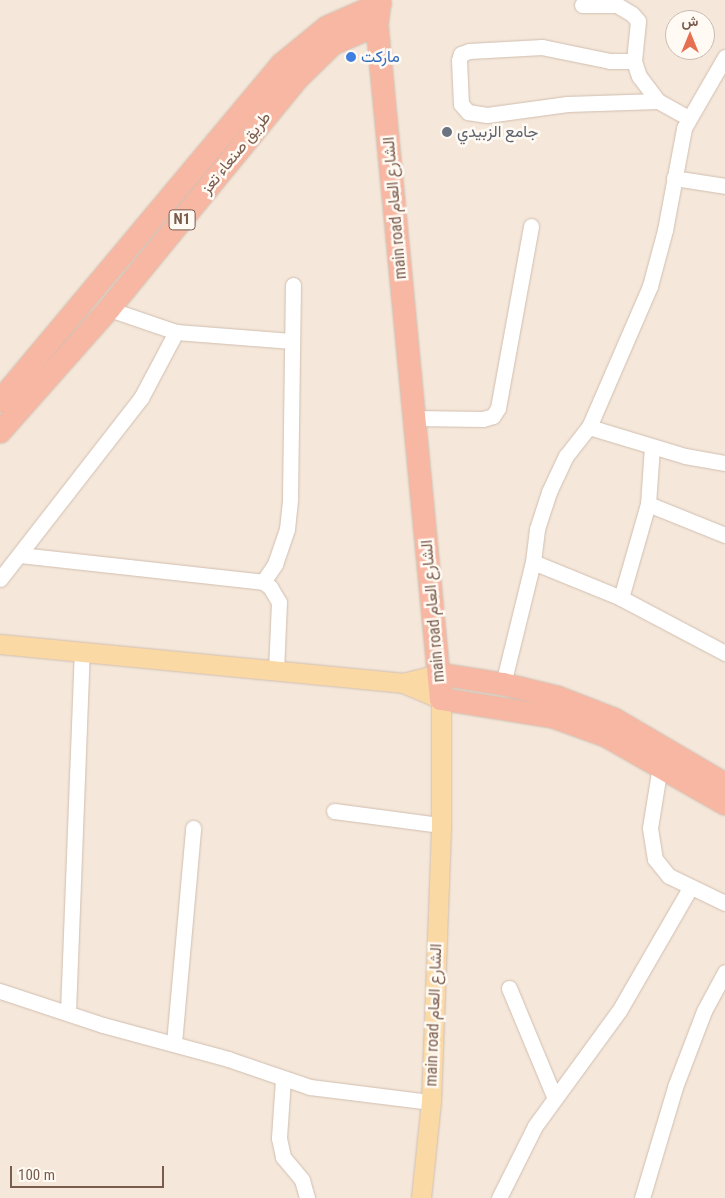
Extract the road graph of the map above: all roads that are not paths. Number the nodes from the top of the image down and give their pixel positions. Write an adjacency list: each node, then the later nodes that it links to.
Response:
1 (582, 5): 4 (street)
2 (379, 10): 11 (highway, طريق صنعاء تعز / N1); 14 (highway, طريق صنعاء تعز / N1); 15 (highway, main road الشارع العام)
3 (725, 57): 6 (street)
4 (634, 61): 5 (street); 5 (street)
5 (658, 102): 6 (street)
6 (689, 118): 7 (street)
7 (674, 178): 8 (street); 16 (street)
8 (725, 186)
9 (531, 226): 15 (street)
10 (293, 285): 13 (street)
11 (109, 309): 12 (street); 17 (highway, طريق صنعاء تعز / N1)
12 (176, 332): 13 (street); 22 (street)
13 (292, 341): 25 (street)
14 (0, 401)
15 (414, 418): 31 (highway, main road الشارع العام)
16 (589, 427): 18 (street); 23 (street)
17 (0, 432)
18 (652, 447): 19 (street); 20 (street)
19 (725, 463)
20 (648, 504): 21 (street); 26 (street)
21 (725, 535)
22 (20, 555): 24 (street); 25 (street)
23 (533, 562): 26 (street); 33 (street)
24 (0, 579)
25 (263, 582): 30 (street)
26 (622, 598): 29 (street)
27 (0, 644): 28 (main road)
28 (82, 652): 30 (main road); 47 (street)
29 (725, 653)
30 (276, 671): 32 (main road)
31 (439, 674): 32 (main road); 33 (highway); 34 (highway, main road الشارع العام)
32 (402, 683): 34 (main road)
33 (504, 684): 35 (highway)
34 (441, 699): 35 (highway); 40 (main road, main road الشارع العام)
35 (610, 728): 36 (highway); 37 (highway)
36 (660, 766): 38 (highway); 42 (street)
37 (725, 784)
38 (725, 804)
39 (334, 811): 40 (street)
40 (441, 825): 51 (main road, main road الشارع العام)
41 (193, 828): 48 (street)
42 (690, 888): 43 (street); 50 (street)
43 (725, 903)
44 (725, 972): 55 (street)
45 (509, 988): 50 (street)
46 (0, 991): 47 (street)
47 (68, 1012): 48 (street)
48 (174, 1043): 49 (street)
49 (283, 1079): 51 (street); 52 (street)
50 (554, 1096): 54 (street)
51 (431, 1102): 53 (main road, main road الشارع العام)
52 (307, 1198)
53 (421, 1198)
54 (500, 1198)
55 (642, 1198)

